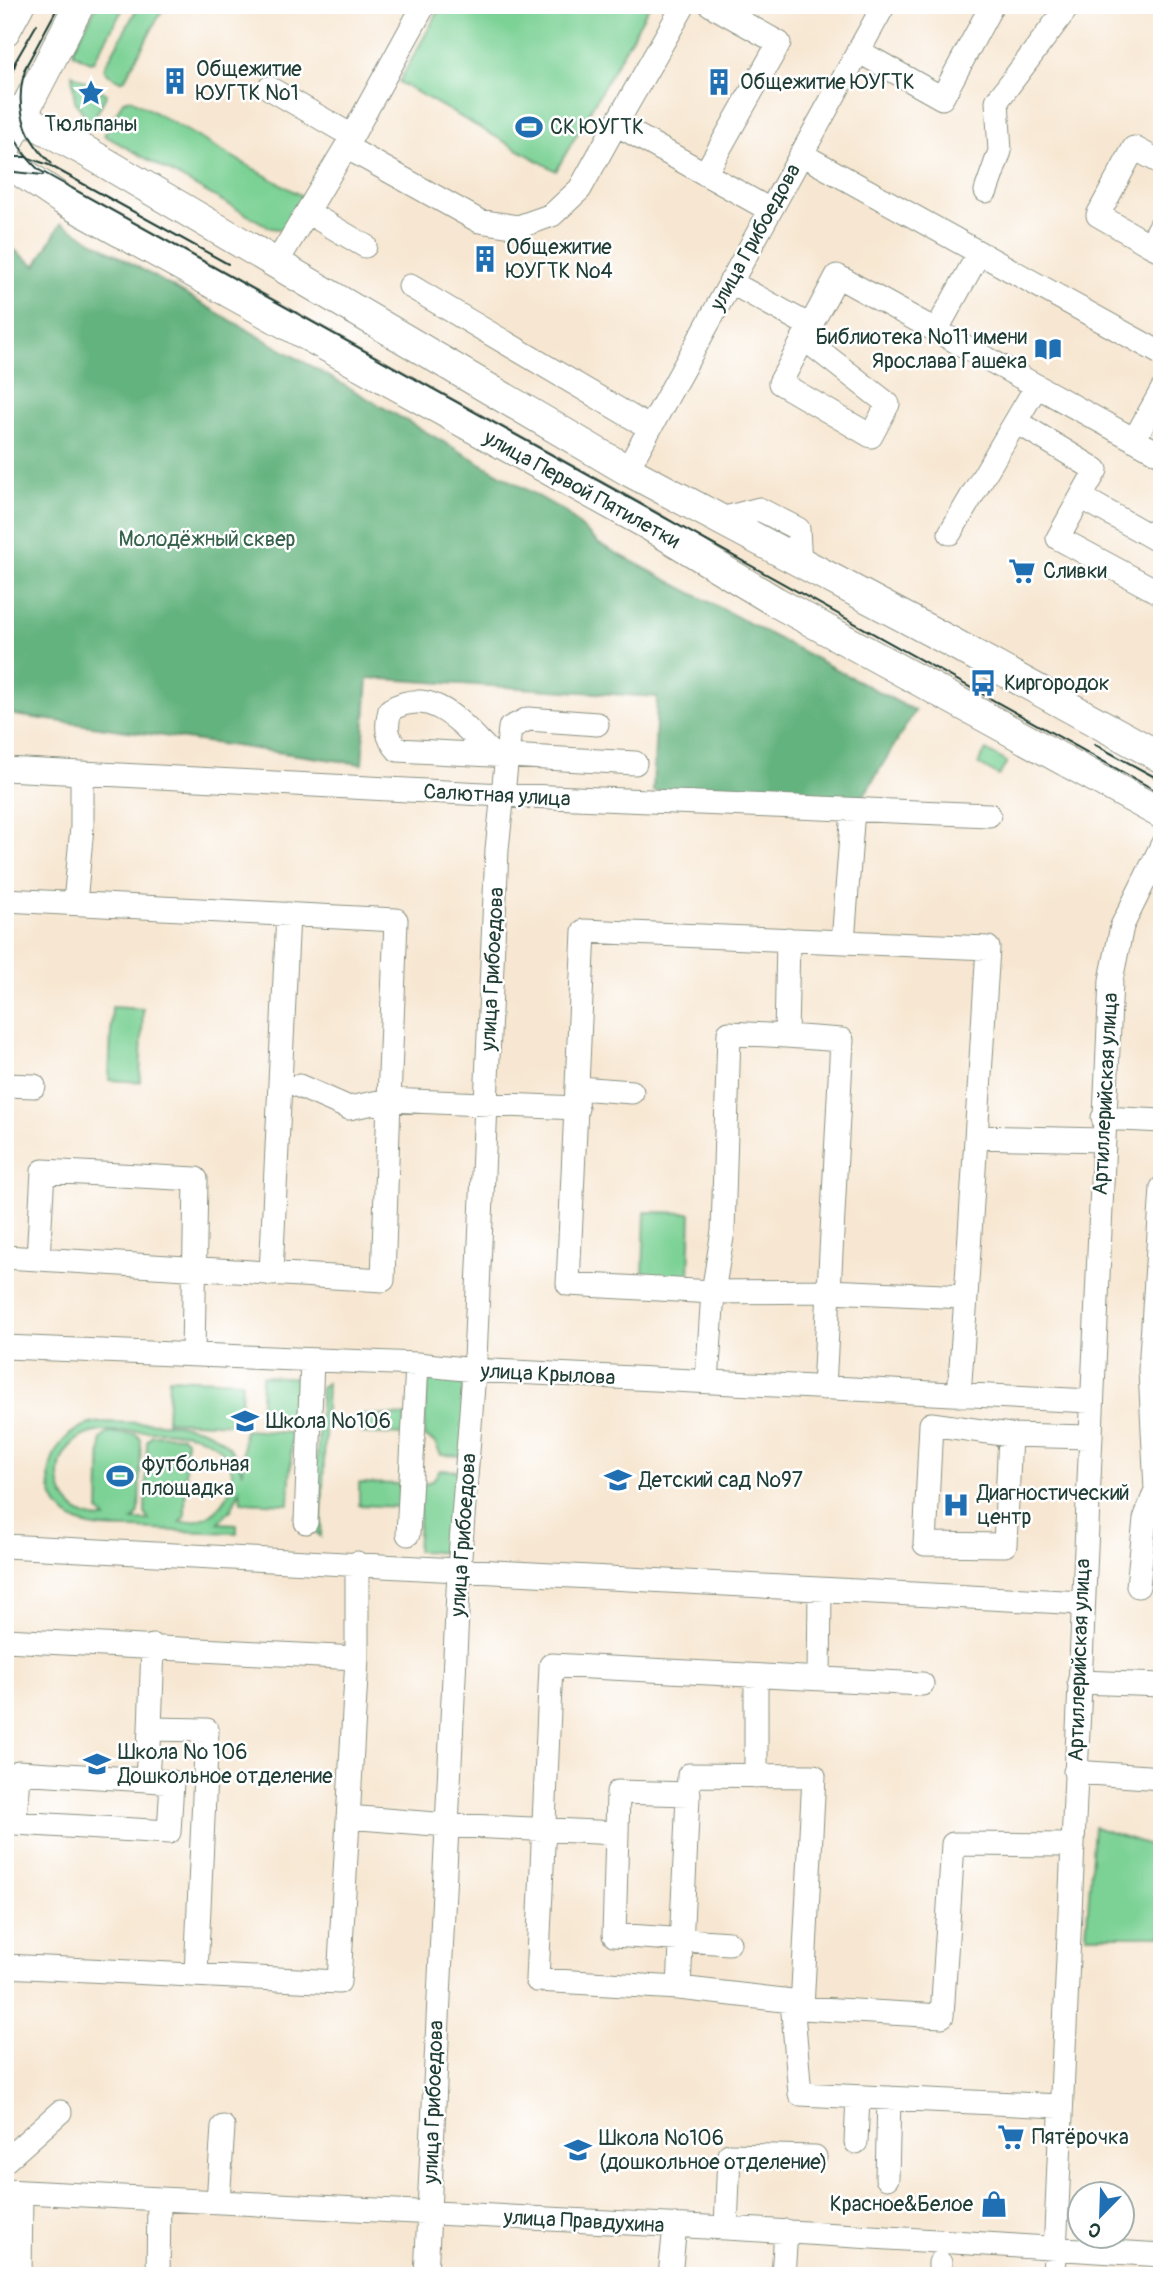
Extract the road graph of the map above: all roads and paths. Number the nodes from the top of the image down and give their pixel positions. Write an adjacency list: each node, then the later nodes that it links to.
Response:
1 (19, 5): 9 (main road)
2 (79, 5): 12 (main road)
3 (424, 5): 14 (street)
4 (684, 5): 13 (street)
5 (711, 5): 19 (street)
6 (884, 5): 10 (street, улица Грибоедова)
7 (992, 5): 10 (street)
8 (1069, 5): 20 (street)
9 (5, 31)
10 (858, 51): 16 (street, улица Грибоедова)
11 (269, 88): 14 (street)
12 (13, 112): 15 (main road); 27 (main road, улица Первой Пятилетки)
13 (617, 124): 14 (street); 19 (street)
14 (349, 142): 22 (street)
15 (5, 148)
16 (801, 154): 21 (street, улица Грибоедова); 26 (street)
17 (5, 161): 52 (main road, улица Первой Пятилетки)
18 (1162, 163): 25 (street)
19 (705, 174): 21 (street)
20 (985, 191)
21 (770, 209): 28 (street, улица Грибоедова)
22 (307, 212): 24 (street); 27 (street)
23 (1162, 223): 25 (street)
24 (365, 246)
25 (1156, 248)
26 (979, 253): 30 (street); 32 (street)
27 (276, 264): 39 (main road, улица Первой Пятилетки)
28 (730, 282): 31 (street); 36 (street, улица Грибоедова)
29 (410, 286): 36 (street)
30 (936, 331): 31 (street); 33 (street)
31 (807, 332): 31 (street)
32 (1162, 354)
33 (1036, 387): 35 (street); 37 (street)
34 (1162, 390): 37 (street)
35 (1017, 422): 40 (street); 41 (street)
36 (650, 428): 39 (street, улица Грибоедова)
37 (1134, 440): 38 (street)
38 (1162, 455)
39 (627, 470): 46 (main road, улица Первой Пятилетки)
40 (1081, 497): 42 (street); 43 (street)
41 (950, 533)
42 (1162, 543)
43 (1162, 594)
44 (597, 724): 45 (street, улица Грибоедова)
45 (498, 753): 47 (street); 50 (street, улица Грибоедова)
46 (1162, 758)
47 (635, 763)
48 (5, 769): 49 (street, Салютная улица)
49 (82, 773): 50 (street, Салютная улица); 56 (street)
50 (502, 795): 51 (street, Салютная улица); 67 (street, улица Грибоедова)
51 (853, 810): 53 (street, Салютная улица); 59 (street)
52 (1162, 814)
53 (989, 815)
54 (1162, 845): 69 (street, Артиллерийская улица)
55 (5, 900): 56 (street)
56 (75, 903): 57 (street)
57 (288, 914): 66 (street); 75 (street)
58 (788, 939): 59 (street); 60 (street); 65 (street)
59 (843, 942): 70 (street)
60 (786, 1036): 76 (street); 77 (street)
61 (5, 1084): 62 (street)
62 (34, 1086)
63 (299, 1086): 66 (street)
64 (632, 1092): 65 (street)
65 (577, 1098): 67 (street); 77 (street)
66 (389, 1100): 67 (street); 75 (street)
67 (485, 1104): 84 (street, улица Грибоедова)
68 (1162, 1121): 69 (street)
69 (1103, 1129): 70 (street); 88 (street, Артиллерийская улица)
70 (977, 1137): 78 (street)
71 (1162, 1188): 79 (street)
72 (5, 1257): 73 (street)
73 (38, 1259): 74 (street); 74 (street)
74 (196, 1266): 75 (street); 81 (street)
75 (271, 1274)
76 (829, 1291): 77 (street); 78 (street); 86 (street)
77 (713, 1292): 85 (street)
78 (966, 1297): 87 (street)
79 (1157, 1334): 91 (street)
80 (5, 1346): 81 (street, улица Крылова)
81 (193, 1354): 82 (street, улица Крылова)
82 (312, 1360): 83 (street, улица Крылова); 92 (street)
83 (417, 1364): 84 (street, улица Крылова); 93 (street)
84 (474, 1370): 85 (street, улица Крылова); 96 (street, улица Грибоедова)
85 (707, 1382): 86 (street, улица Крылова)
86 (824, 1388): 87 (street, улица Крылова)
87 (959, 1395): 88 (street, улица Крылова)
88 (1090, 1401): 90 (street, Артиллерийская улица)
89 (1010, 1435): 89 (street); 90 (street)
90 (1089, 1437): 99 (street, Артиллерийская улица)
91 (1159, 1491): 97 (street)
92 (306, 1522)
93 (408, 1534)
94 (5, 1546): 95 (street)
95 (357, 1563): 96 (street); 102 (street)
96 (460, 1570): 98 (street); 115 (street, улица Грибоедова)
97 (1138, 1586)
98 (820, 1590): 99 (street); 104 (street)
99 (1082, 1604): 105 (street, Артиллерийская улица)
100 (5, 1640): 101 (street)
101 (153, 1646): 102 (street); 108 (street)
102 (357, 1658): 114 (street)
103 (756, 1676): 104 (street); 110 (street); 116 (street)
104 (819, 1678): 106 (street)
105 (1079, 1682): 107 (street); 109 (street, Артиллерийская улица)
106 (922, 1684)
107 (1162, 1685)
108 (150, 1729): 112 (street); 122 (street)
109 (1074, 1772): 111 (street); 118 (street, Артиллерийская улица)
110 (756, 1776): 113 (street); 124 (street)
111 (1161, 1777)
112 (147, 1780): 112 (street)
113 (689, 1794): 117 (street); 119 (street)
114 (348, 1816): 115 (street); 122 (street)
115 (447, 1825): 116 (street); 137 (street, улица Грибоедова)
116 (544, 1829): 117 (street); 123 (street)
117 (617, 1833): 119 (street)
118 (1071, 1845): 124 (street); 127 (street, Артиллерийская улица)
119 (681, 1938): 120 (street); 123 (street)
120 (729, 1943)
121 (5, 1966): 122 (street)
122 (196, 1974)
123 (679, 1988): 124 (street)
124 (797, 2004): 125 (street)
125 (858, 2097): 126 (street); 130 (street)
126 (889, 2098): 127 (street); 133 (street)
127 (1059, 2106): 141 (street, Артиллерийская улица)
128 (60, 2112): 132 (street)
129 (223, 2127): 136 (street)
130 (856, 2142)
131 (815, 2157): 139 (street)
132 (5, 2161)
133 (887, 2178)
134 (13, 2192): 135 (street, улица Правдухина); 143 (street)
135 (159, 2199): 136 (street, улица Правдухина); 144 (street)
136 (218, 2202): 137 (street, улица Правдухина)
137 (428, 2213): 138 (street, улица Правдухина); 145 (street, улица Грибоедова)
138 (675, 2225): 139 (street, улица Правдухина); 146 (street)
139 (726, 2228): 140 (street, улица Правдухина)
140 (786, 2231): 141 (street, улица Правдухина); 147 (street)
141 (1055, 2250): 142 (street, улица Правдухина); 148 (street, Артиллерийская улица)
142 (1162, 2255)
143 (20, 2276)
144 (158, 2276)
145 (426, 2276)
146 (670, 2276)
147 (783, 2276)
148 (1054, 2276)

